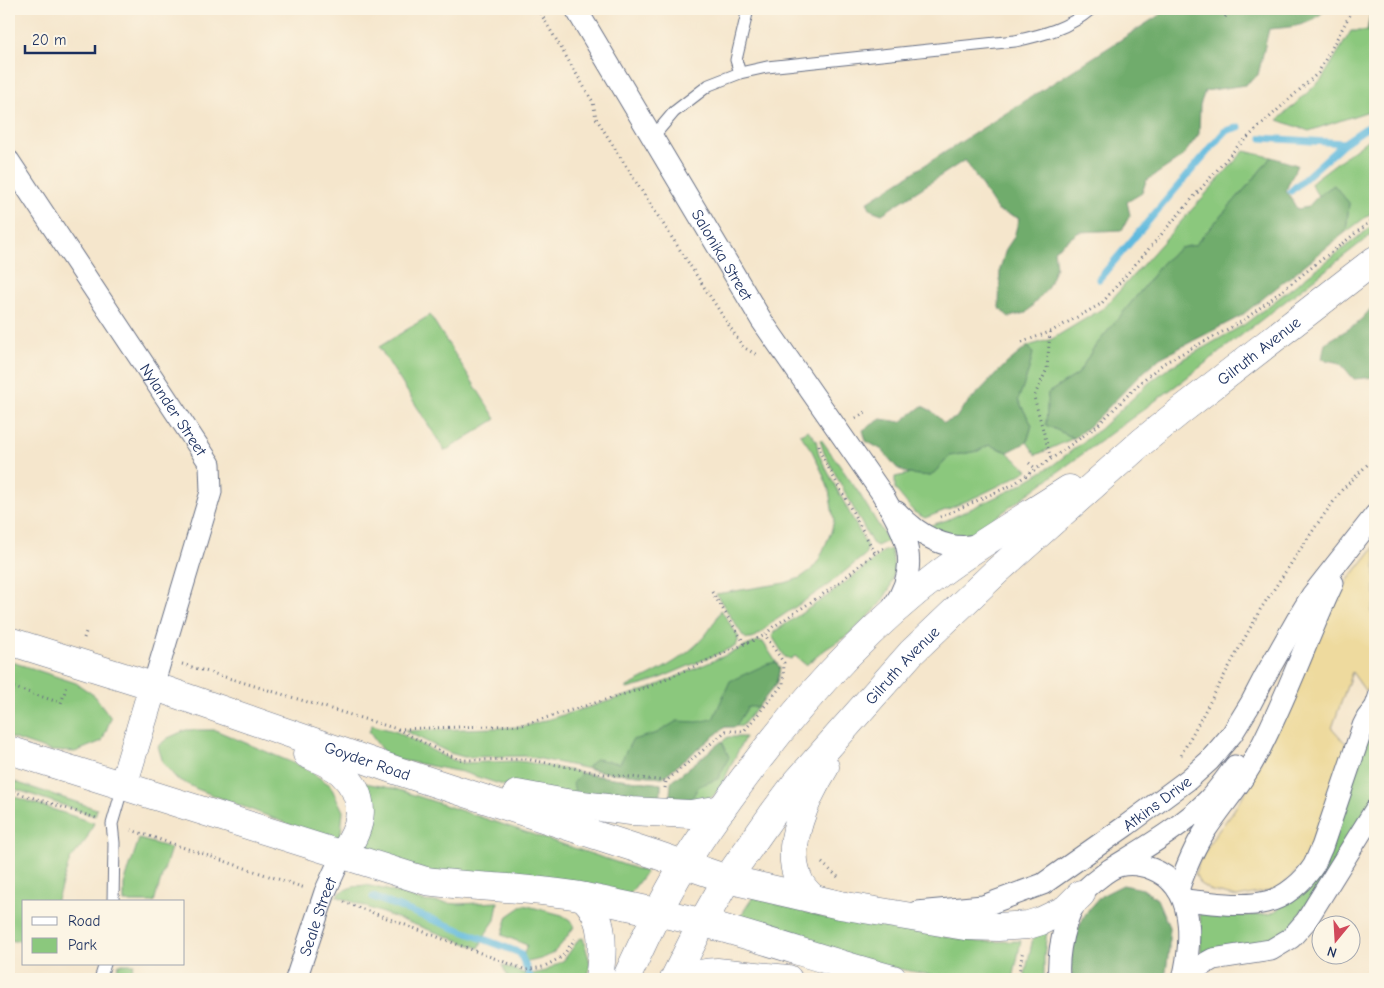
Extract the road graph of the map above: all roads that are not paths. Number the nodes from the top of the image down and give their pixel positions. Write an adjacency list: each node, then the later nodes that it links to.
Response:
1 (576, 9): 5 (street, Salonika Street)
2 (748, 9): 4 (lane)
3 (1091, 9): 4 (lane)
4 (740, 73): 5 (lane)
5 (652, 138): 10 (street, Salonika Street)
6 (9, 161): 16 (street, Nylander Street)
7 (1375, 260): 8 (street, Gilruth Avenue)
8 (1142, 442): 12 (street, Gilruth Avenue); 17 (street, Gilruth Avenue)
9 (1375, 515): 11 (street, Atkins Drive)
10 (909, 532): 12 (street, Salonika Street); 14 (street, Salonika Street)
11 (1358, 537): 13 (street, Atkins Drive); 32 (street, Atkins Drive)
12 (988, 541): 14 (street, Gilruth Avenue)
13 (1331, 571): 29 (street, Atkins Drive); 37 (street, Atkins Drive)
14 (877, 627): 25 (street, Gilruth Avenue)
15 (9, 641): 16 (street, Goyder Road)
16 (153, 686): 19 (street, Goyder Road); 24 (street)
17 (882, 686): 30 (street, Gilruth Avenue); 34 (street)
18 (1375, 693): 21 (lane)
19 (190, 699): 23 (street, Goyder Road); 27 (street)
20 (1375, 708): 21 (street)
21 (1363, 726): 32 (street)
22 (9, 750): 24 (street)
23 (395, 770): 25 (street); 28 (street, Goyder Road)
24 (124, 786): 27 (street); 35 (lane)
25 (722, 809): 28 (street, Gilruth Avenue)
26 (1375, 810): 49 (street)
27 (342, 855): 33 (street); 41 (street, Seale Street)
28 (684, 864): 30 (street, Goyder Road); 36 (street, Gilruth Avenue)
29 (1109, 870): 31 (street, Atkins Drive); 32 (street)
30 (727, 879): 34 (street, Goyder Road); 38 (street, Gilruth Avenue)
31 (1081, 894): 37 (street, Goyder Road); 48 (street)
32 (1181, 895): 49 (street)
33 (583, 897): 36 (street); 42 (street)
34 (814, 899): 37 (street, Goyder Road)
35 (113, 900)
36 (658, 912): 38 (street); 43 (street, Gilruth Avenue)
37 (895, 914)
38 (702, 923): 44 (street, Gilruth Avenue); 47 (street)
39 (104, 966): 40 (lane)
40 (100, 979)
41 (296, 979)
42 (599, 979)
43 (626, 979)
44 (674, 979)
45 (687, 979): 46 (street)
46 (788, 979)
47 (893, 979)
48 (1059, 979)
49 (1184, 979)

